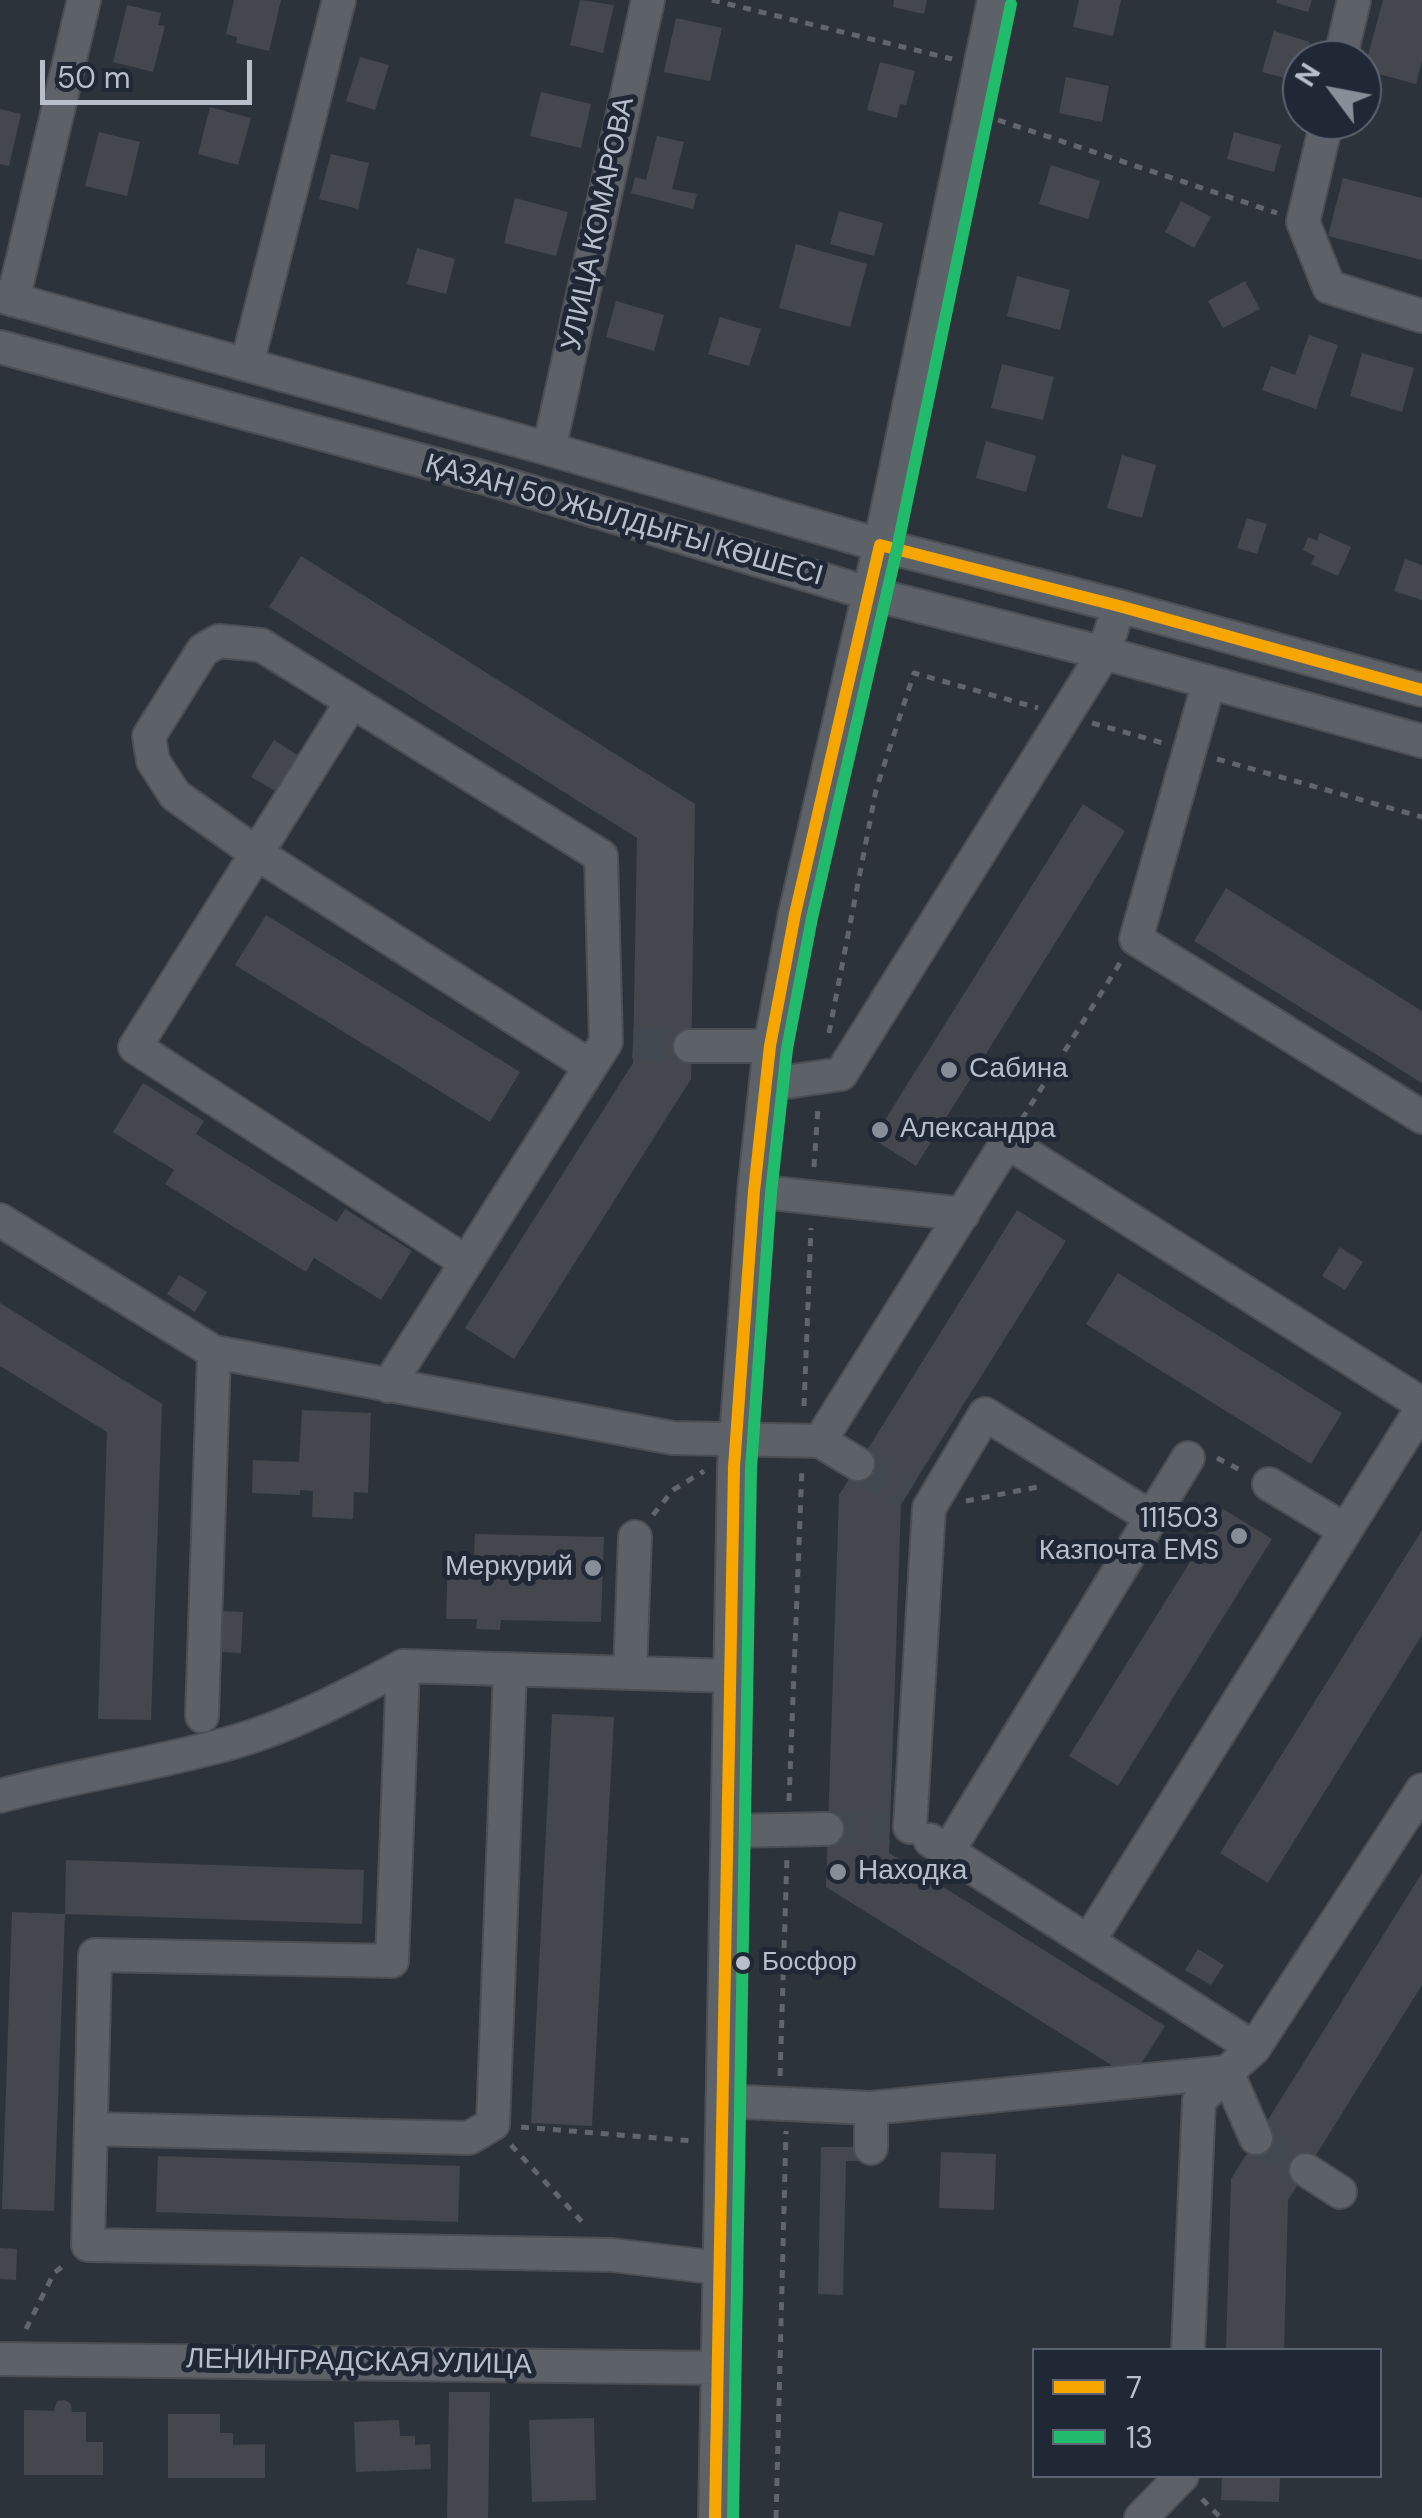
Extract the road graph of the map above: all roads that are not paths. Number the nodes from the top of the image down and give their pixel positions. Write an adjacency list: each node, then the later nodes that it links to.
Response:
1 (84, 0): 8 (street)
2 (339, 0): 11 (street)
3 (648, 0): 13 (street, УЛИЦА КОМАРОВА)
4 (994, 0): 15 (street)
5 (1354, 0): 6 (street)
6 (1345, 40)
7 (1322, 140): 9 (street)
8 (6, 298): 11 (street, ҚАЗАН 50 ЖЫЛДЫҒЫ КӨШЕСІ)
9 (1422, 316)
10 (0, 347): 14 (street, ҚАЗАН 50 ЖЫЛДЫҒЫ КӨШЕСІ)
11 (247, 364): 12 (street, ҚАЗАН 50 ЖЫЛДЫҒЫ КӨШЕСІ)
12 (494, 435): 13 (street, ҚАЗАН 50 ЖЫЛДЫҒЫ КӨШЕСІ); 14 (street)
13 (549, 449): 15 (street, ҚАЗАН 50 ЖЫЛДЫҒЫ КӨШЕСІ)
14 (482, 477): 16 (street, ҚАЗАН 50 ЖЫЛДЫҒЫ КӨШЕСІ)
15 (880, 545): 16 (street); 17 (street, ҚАЗАН 50 ЖЫЛДЫҒЫ КӨШЕСІ)
16 (868, 594): 18 (street, ҚАЗАН 50 ЖЫЛДЫҒЫ КӨШЕСІ); 25 (street)
17 (1118, 606): 18 (street); 20 (street, ҚАЗАН 50 ЖЫЛДЫҒЫ КӨШЕСІ)
18 (1104, 654): 19 (street, ҚАЗАН 50 ЖЫЛДЫҒЫ КӨШЕСІ); 27 (street)
19 (1209, 682): 22 (street, ҚАЗАН 50 ЖЫЛДЫҒЫ КӨШЕСІ); 28 (street)
20 (1422, 690)
21 (351, 703): 23 (street); 23 (street); 26 (street)
22 (1422, 742)
23 (256, 854): 26 (street); 32 (street)
24 (690, 1046): 25 (street)
25 (770, 1046): 27 (street)
26 (610, 1050): 32 (street)
27 (766, 1085): 29 (street)
28 (1422, 1117)
29 (754, 1191): 30 (street); 37 (street)
30 (963, 1214): 35 (street); 36 (street)
31 (0, 1220): 33 (street)
32 (466, 1262): 34 (street)
33 (214, 1352): 34 (street); 48 (street)
34 (388, 1386): 37 (street)
35 (1422, 1406): 42 (street)
36 (812, 1440): 37 (street); 39 (street)
37 (735, 1453): 47 (street)
38 (1188, 1458): 41 (street)
39 (858, 1464)
40 (1270, 1484): 42 (street)
41 (1152, 1518): 53 (street); 53 (street)
42 (1346, 1530): 54 (street)
43 (635, 1538): 46 (street)
44 (403, 1666): 45 (street); 50 (street); 59 (street)
45 (510, 1670): 46 (street); 59 (street)
46 (630, 1673): 47 (street)
47 (731, 1676): 52 (street)
48 (202, 1716)
49 (1422, 1790): 55 (street)
50 (0, 1796)
51 (828, 1828): 52 (street)
52 (728, 1831): 57 (street)
53 (948, 1850): 54 (street)
54 (1090, 1939): 55 (street)
55 (1254, 2048): 56 (street)
56 (1227, 2072): 58 (street); 60 (street); 65 (street)
57 (723, 2101): 58 (street); 64 (street)
58 (871, 2108): 61 (street)
59 (91, 2129): 64 (street)
60 (1256, 2138)
61 (872, 2148)
62 (1306, 2170): 63 (street)
63 (1340, 2192)
64 (720, 2268): 67 (street)
65 (1188, 2348)
66 (6, 2359): 67 (street, ЛЕНИНГРАДСКАЯ УЛИЦА)
67 (718, 2368): 69 (street)
68 (1180, 2478): 70 (street)
69 (715, 2518)
70 (1141, 2518)

